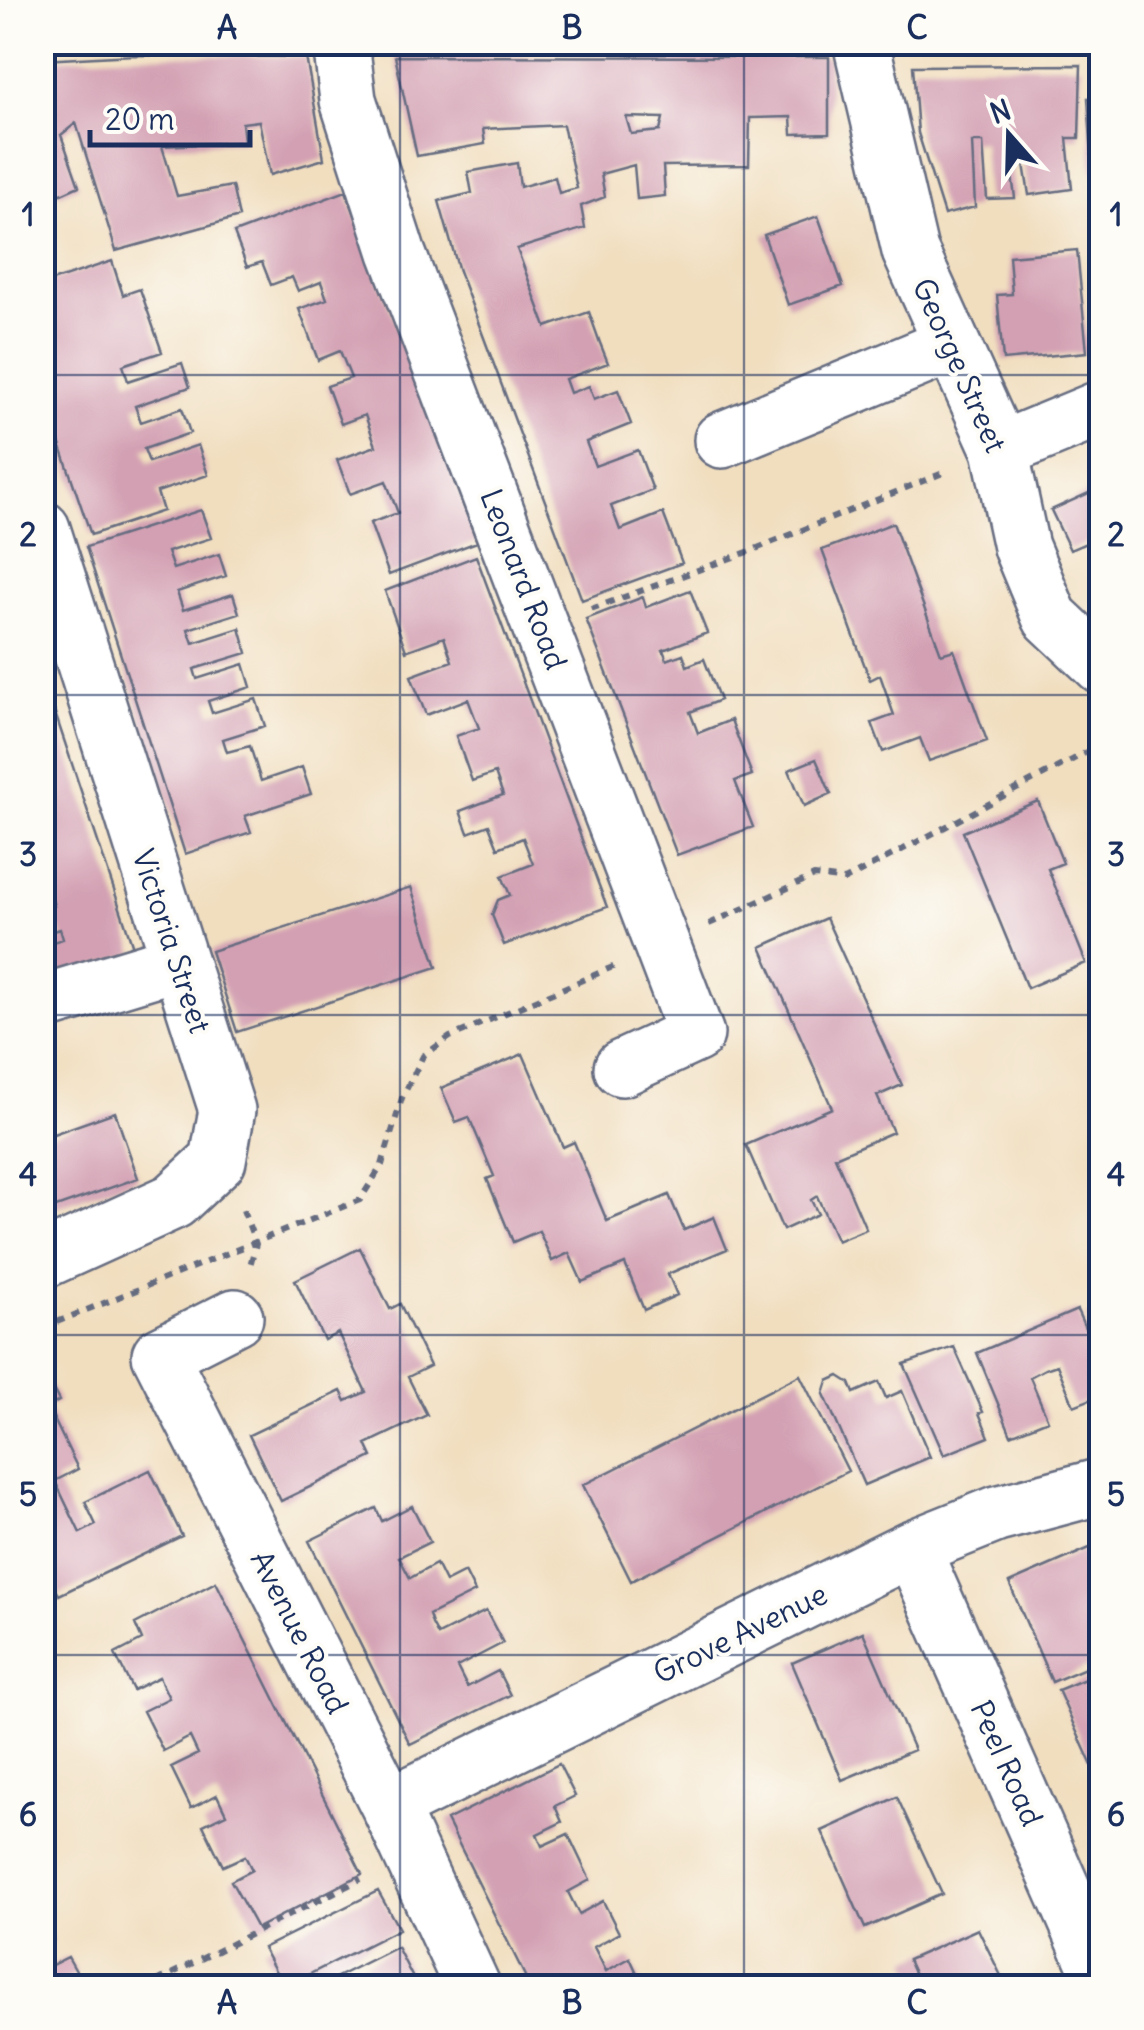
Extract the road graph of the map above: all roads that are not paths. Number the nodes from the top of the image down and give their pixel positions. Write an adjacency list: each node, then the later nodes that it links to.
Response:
1 (341, 42): 11 (street, Leonard Road)
2 (861, 42): 3 (street, George Street)
3 (952, 345): 5 (street); 6 (street, George Street)
4 (1102, 408): 6 (street)
5 (722, 440)
6 (1000, 450): 8 (street, George Street)
7 (42, 529): 9 (street, Victoria Street)
8 (1102, 666)
9 (177, 962): 10 (street); 12 (street, Victoria Street)
10 (42, 1003)
11 (622, 1068)
12 (42, 1261)
13 (235, 1316): 16 (street, Avenue Road)
14 (1102, 1486): 15 (street, Grove Avenue)
15 (912, 1548): 16 (street, Grove Avenue); 17 (street, Peel Road)
16 (399, 1830): 18 (street, Avenue Road)
17 (1102, 1979)
18 (473, 1988)

